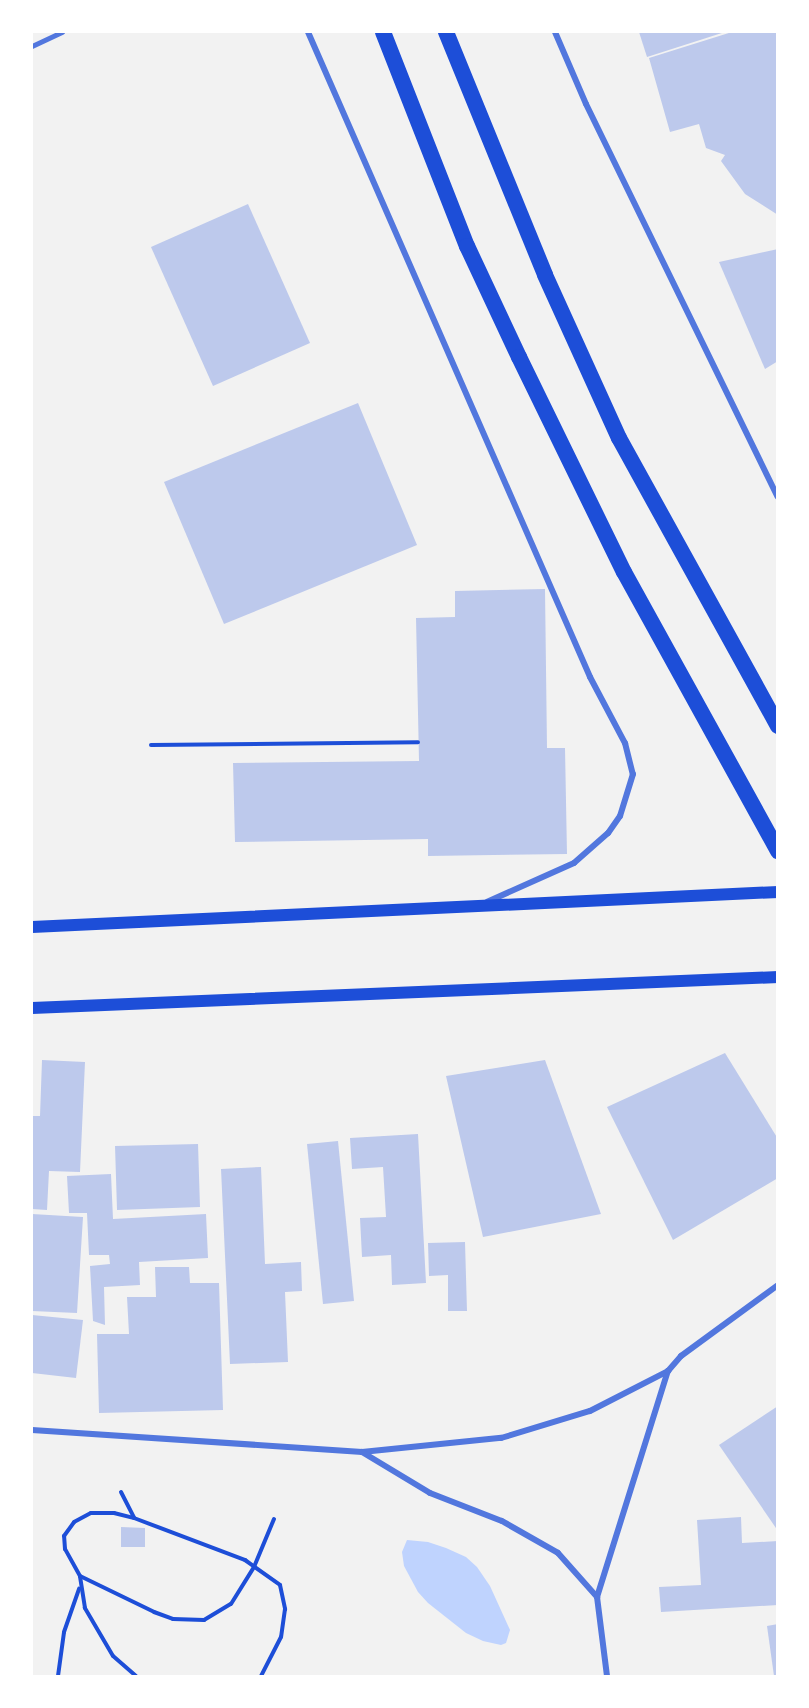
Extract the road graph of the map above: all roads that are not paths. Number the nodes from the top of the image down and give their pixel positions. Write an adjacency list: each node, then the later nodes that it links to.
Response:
1 (62, 32): 6 (lane)
2 (308, 32): 11 (street)
3 (383, 32): 9 (highway)
4 (446, 32): 8 (highway)
5 (555, 32): 7 (street)
6 (32, 46)
7 (777, 497)
8 (777, 726)
9 (777, 851)
10 (777, 892): 11 (main road)
11 (483, 904): 12 (main road)
12 (32, 927)
13 (777, 977): 14 (main road)
14 (32, 1008)
15 (777, 1285): 16 (street)
16 (668, 1371): 18 (street); 19 (street)
17 (32, 1430): 18 (street)
18 (362, 1452): 19 (street)
19 (597, 1597): 20 (street)
20 (607, 1677)

